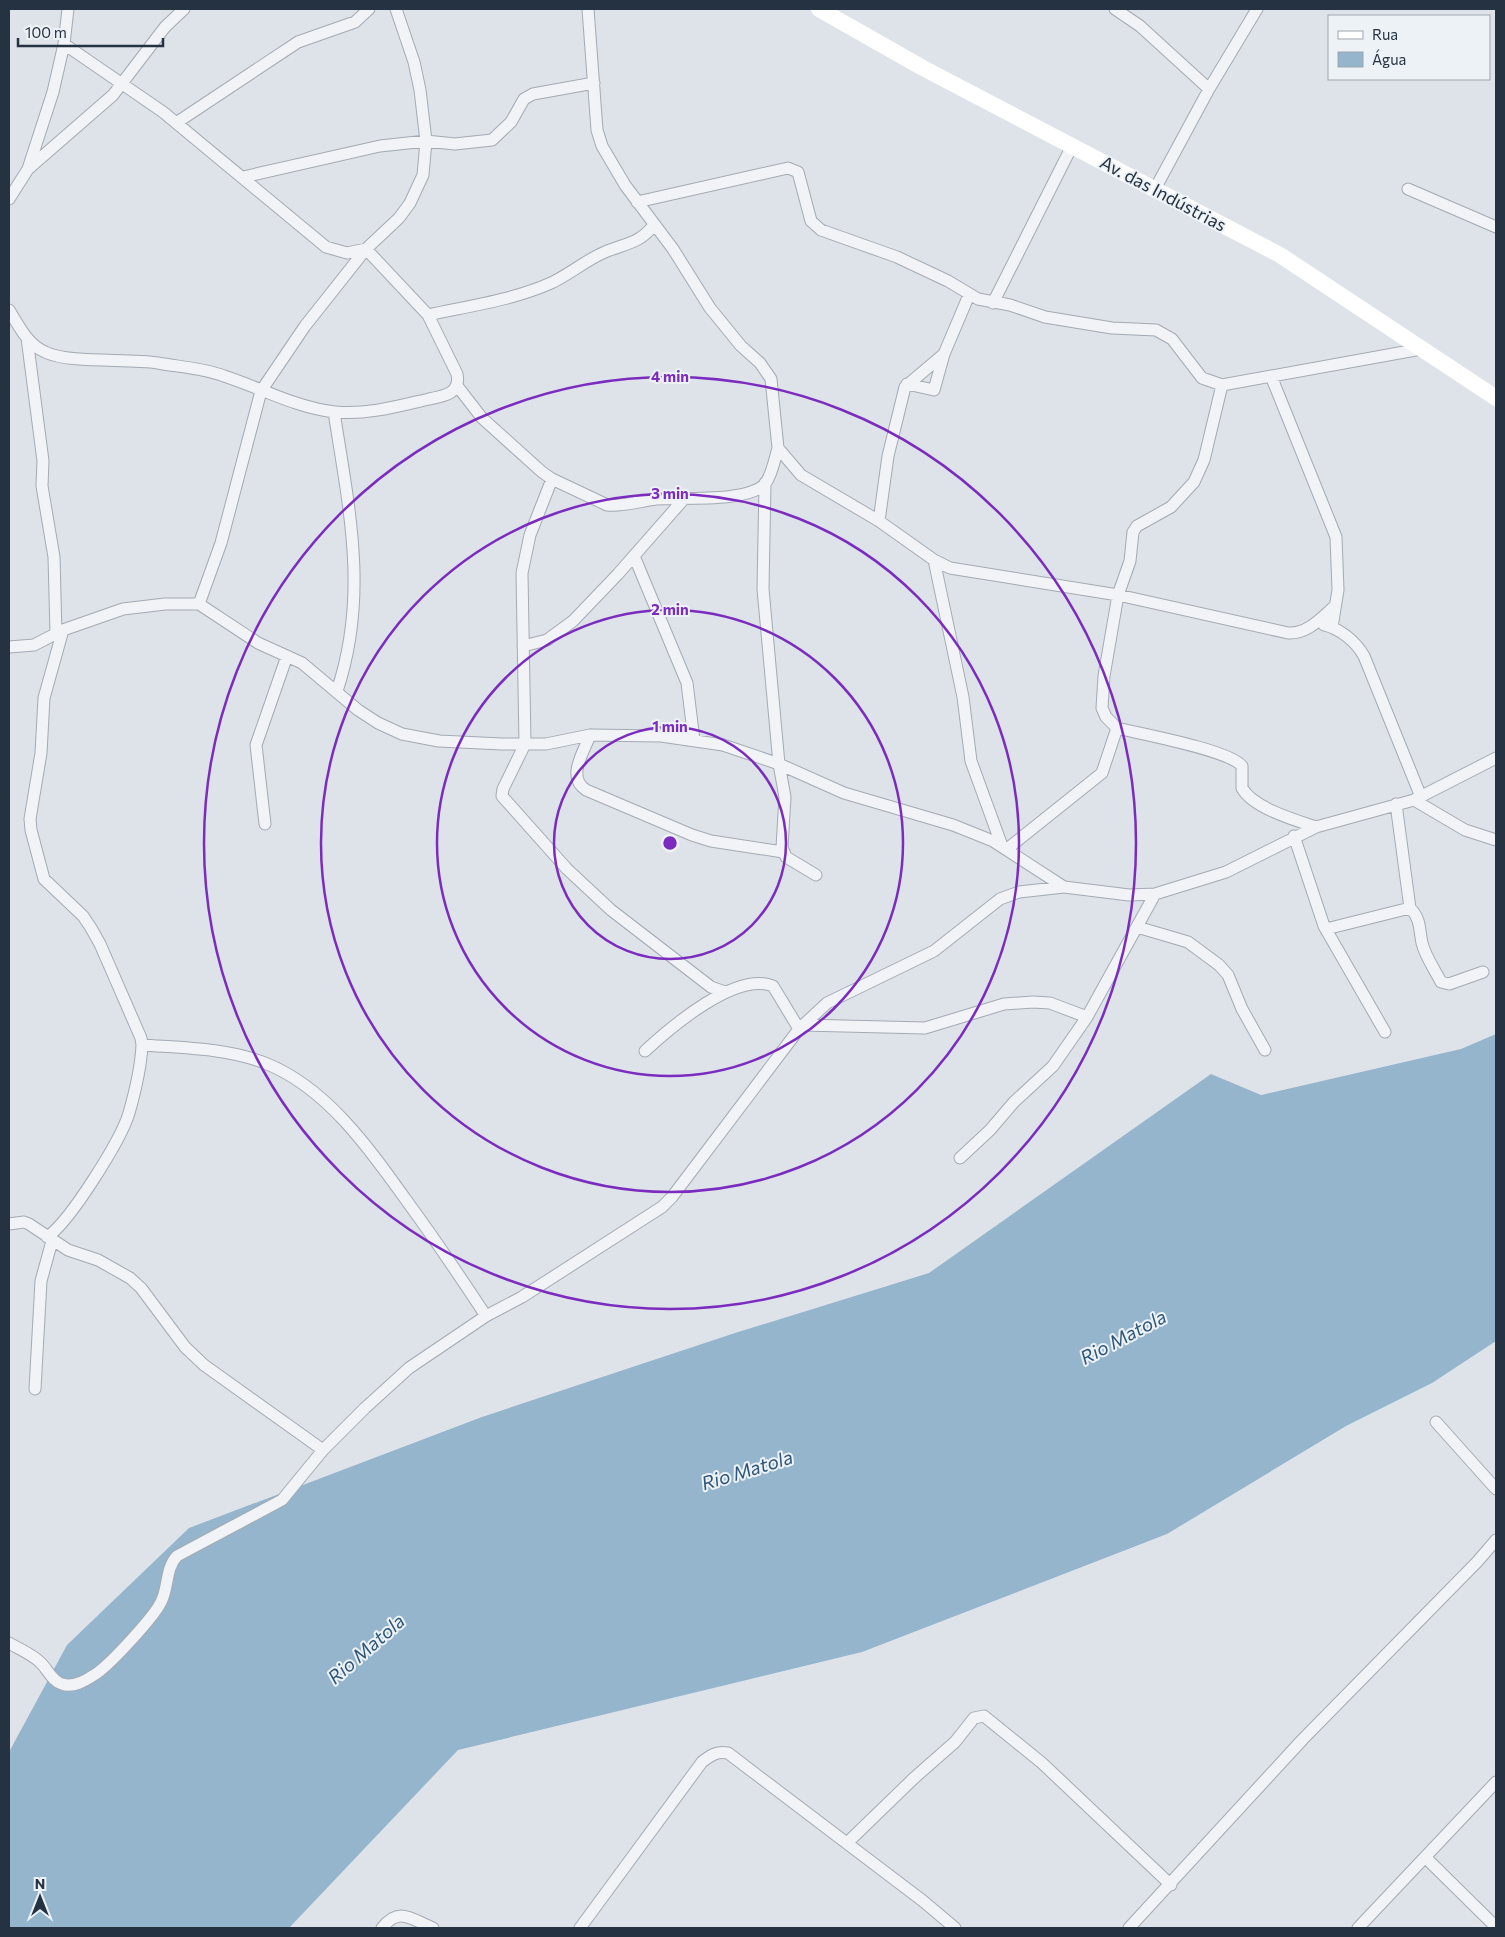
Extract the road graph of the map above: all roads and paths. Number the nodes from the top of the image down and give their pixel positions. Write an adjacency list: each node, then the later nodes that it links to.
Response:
1 (68, 9): 9 (street)
2 (184, 9): 11 (street)
3 (369, 9): 13 (street)
4 (396, 9): 14 (street)
5 (588, 9): 10 (street)
6 (819, 9): 15 (street, Av. das Indústrias)
7 (1115, 9): 12 (street)
8 (1256, 9): 12 (street)
9 (64, 44): 11 (street); 16 (street)
10 (594, 83): 14 (street); 21 (street)
11 (123, 84): 13 (street); 16 (street)
12 (1209, 89): 19 (street)
13 (176, 123): 17 (street)
14 (426, 141): 17 (street); 24 (street)
15 (1072, 146): 19 (street, Av. das Indústrias); 26 (street)
16 (28, 169): 20 (street)
17 (243, 177): 24 (street)
18 (1408, 188): 23 (street)
19 (1155, 189): 30 (street, Av. das Indústrias)
20 (9, 199)
21 (637, 202): 22 (street); 25 (street)
22 (654, 225): 28 (street); 41 (street)
23 (1496, 227)
24 (366, 248): 28 (street); 38 (street)
25 (969, 295): 26 (street); 32 (street)
26 (993, 303): 36 (street)
27 (9, 310): 29 (street)
28 (428, 315): 37 (street)
29 (27, 338): 31 (street); 33 (street)
30 (1421, 349): 34 (street); 39 (street, Av. das Indústrias)
31 (43, 351): 33 (street); 38 (street)
32 (944, 354): 35 (street); 35 (street)
33 (30, 360): 53 (street)
34 (1270, 376): 36 (street); 50 (street)
35 (907, 384): 45 (street)
36 (1222, 385): 48 (street)
37 (458, 387): 40 (street); 42 (street)
38 (260, 391): 40 (street); 49 (street)
39 (1496, 398)
40 (334, 412): 57 (street)
41 (778, 448): 43 (street); 45 (street)
42 (552, 479): 44 (street); 55 (street)
43 (765, 484): 44 (street); 63 (street)
44 (682, 500): 46 (street)
45 (878, 520): 47 (street)
46 (634, 556): 55 (street); 60 (street)
47 (934, 560): 48 (street); 70 (street)
48 (1118, 595): 51 (street); 58 (street)
49 (199, 604): 53 (street); 56 (street)
50 (1334, 606): 51 (street); 52 (street)
51 (1315, 624): 52 (street)
52 (1332, 627): 64 (street)
53 (59, 632): 54 (street); 83 (street)
54 (9, 646)
55 (523, 646): 61 (street)
56 (287, 656): 57 (street); 66 (street)
57 (337, 691): 61 (street)
58 (1117, 728): 67 (street); 70 (street)
59 (590, 735): 60 (street); 61 (street); 71 (street)
60 (694, 740): 63 (street)
61 (525, 744): 79 (street)
62 (1496, 758): 64 (street)
63 (779, 764): 70 (street); 71 (street)
64 (1417, 798): 65 (street); 69 (street)
65 (1396, 804): 67 (street); 75 (street)
66 (265, 824)
67 (1316, 827): 68 (street)
68 (1294, 836): 74 (street); 77 (street)
69 (1496, 840)
70 (1004, 848): 73 (street)
71 (783, 852): 72 (street)
72 (816, 875)
73 (1064, 887): 74 (street); 81 (street)
74 (1154, 894): 76 (street)
75 (1410, 908): 77 (street); 78 (street)
76 (1137, 927): 80 (street); 84 (street)
77 (1326, 929): 82 (street)
78 (1483, 972)
79 (725, 992): 81 (street); 85 (street)
80 (1087, 1017): 81 (street); 86 (street)
81 (801, 1027): 89 (street)
82 (1385, 1032)
83 (142, 1045): 88 (street); 89 (street)
84 (1265, 1050)
85 (645, 1051)
86 (960, 1158)
87 (9, 1224): 88 (street)
88 (50, 1239): 90 (street); 92 (street)
89 (486, 1316): 92 (street)
90 (35, 1389)
91 (1436, 1422): 93 (street)
92 (323, 1450): 95 (street)
93 (1496, 1489)
94 (1496, 1540): 99 (street)
95 (9, 1643)
96 (1496, 1782): 98 (street)
97 (848, 1843): 99 (street); 103 (street); 104 (street)
98 (1425, 1857): 100 (street); 106 (street)
99 (1171, 1885): 105 (street)
100 (1496, 1926)
101 (382, 1928): 102 (street)
102 (433, 1928)
103 (580, 1928)
104 (955, 1928)
105 (1129, 1928)
106 (1358, 1928)

